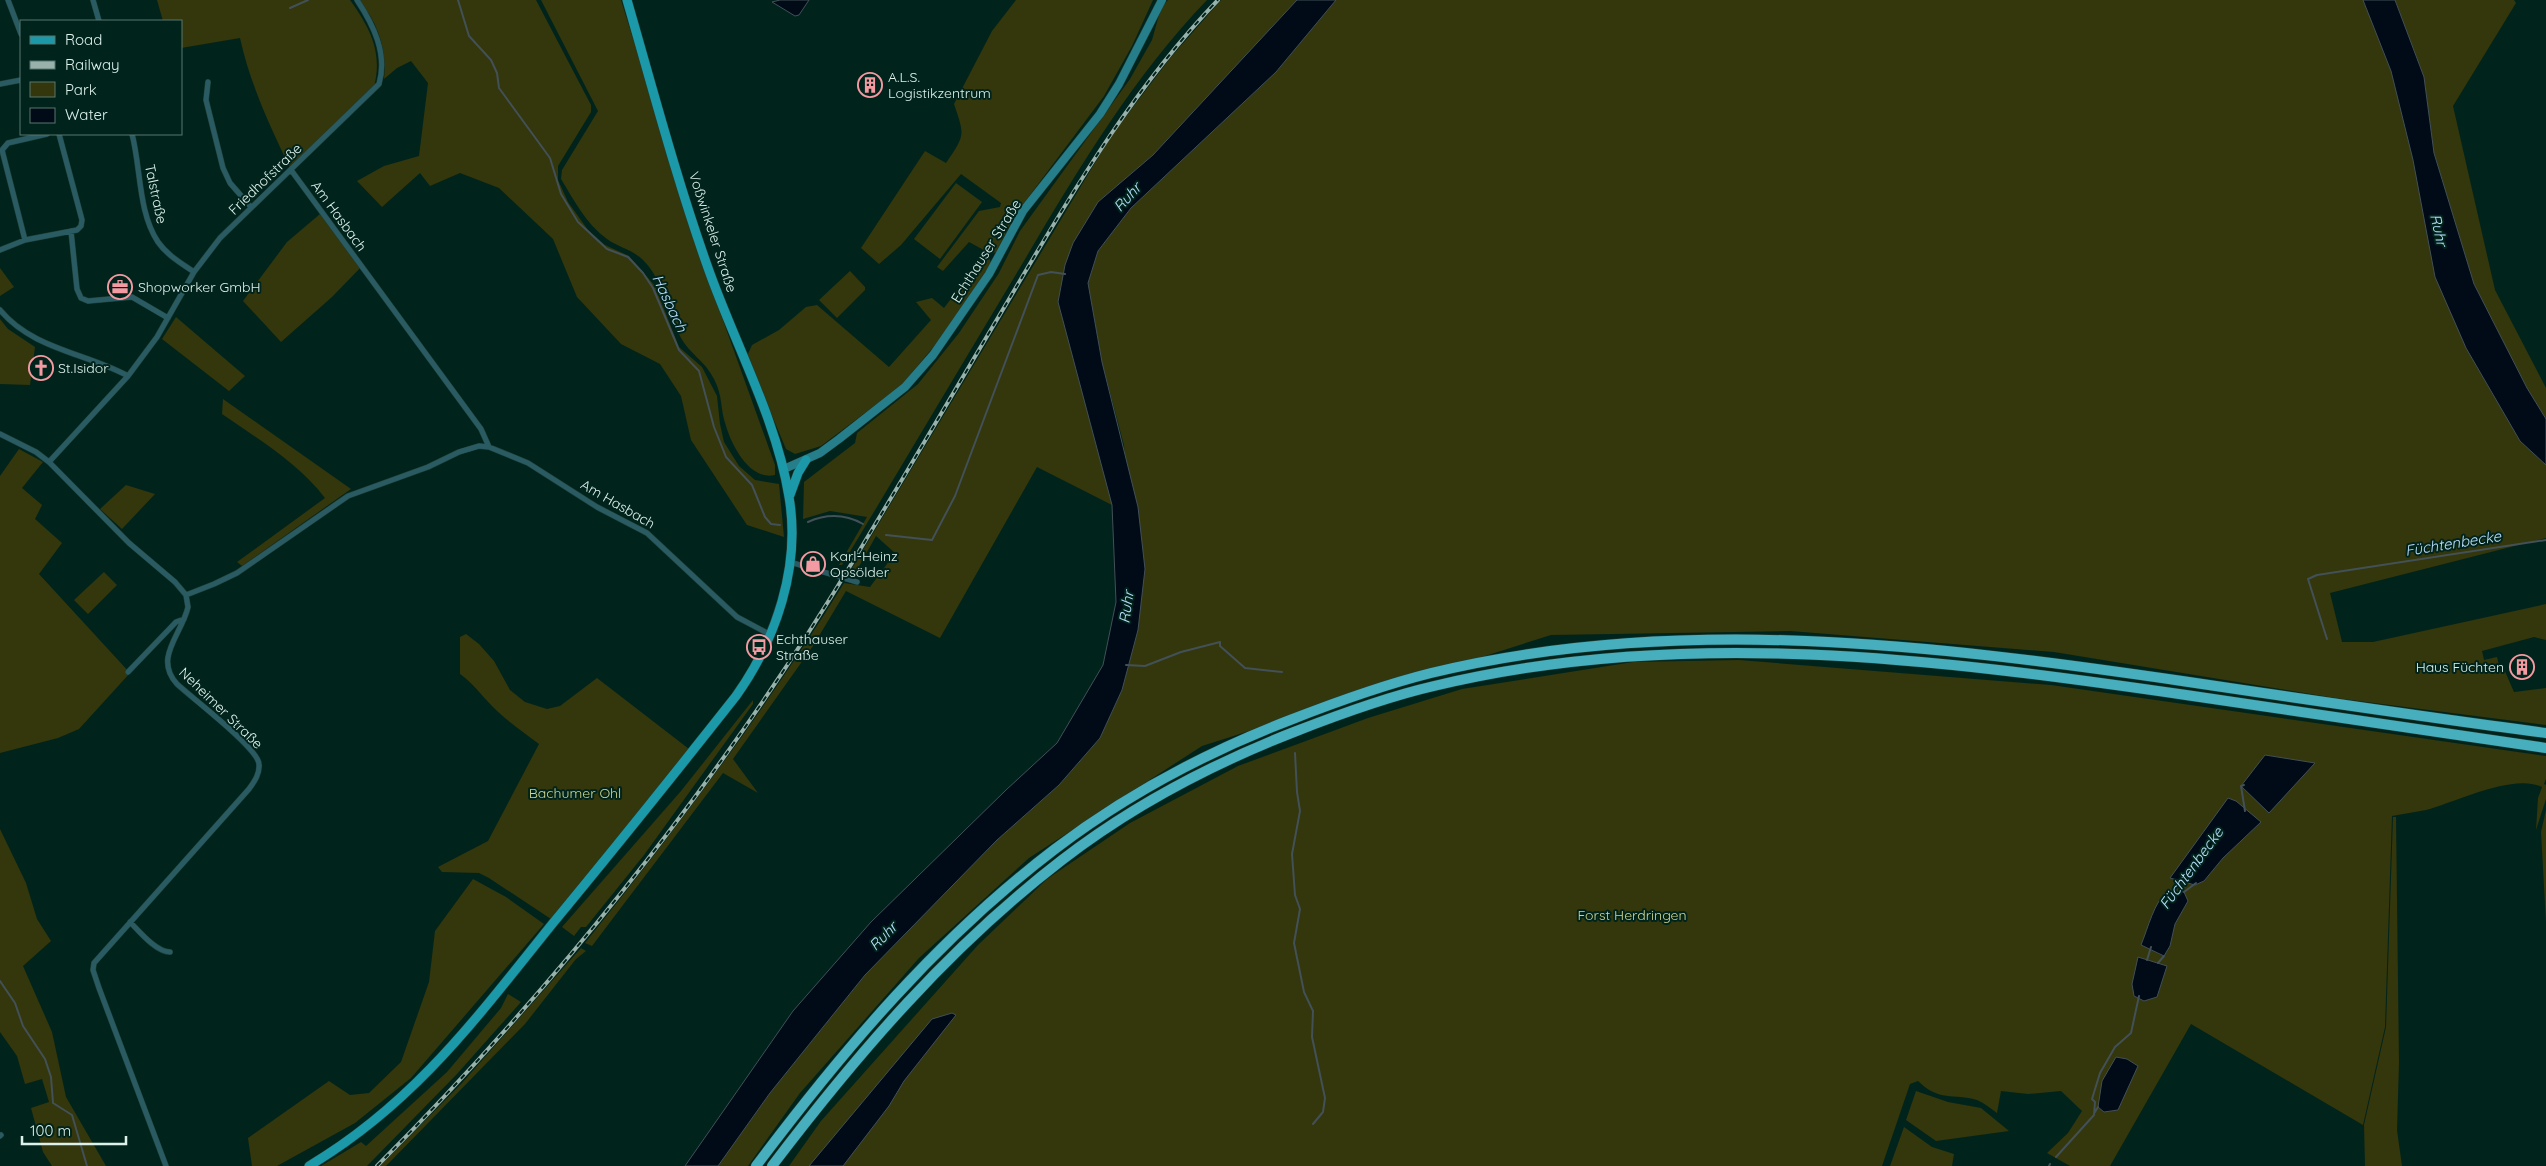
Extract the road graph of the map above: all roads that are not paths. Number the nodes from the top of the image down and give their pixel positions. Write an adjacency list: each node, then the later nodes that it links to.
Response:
1 (8, 0): 7 (street)
2 (93, 0): 6 (street)
3 (357, 0): 14 (street, Friedhofstraße)
4 (627, 0): 27 (main road, Voßwinkeler Straße)
5 (1162, 0): 25 (main road, Echthauser Straße)
6 (99, 20)
7 (20, 31)
8 (20, 80): 10 (street)
9 (208, 82): 15 (street)
10 (0, 84)
11 (43, 135): 17 (street)
12 (59, 135): 16 (street)
13 (132, 135): 19 (street, Talstraße)
14 (291, 170): 15 (street, Friedhofstraße); 24 (street, Am Hasbach)
15 (251, 207): 19 (street, Friedhofstraße)
16 (71, 231): 17 (street); 21 (street)
17 (25, 240): 18 (street)
18 (0, 250)
19 (194, 272): 21 (street, Friedhofstraße)
20 (0, 310): 22 (street)
21 (168, 318): 22 (street, Friedhofstraße)
22 (128, 376): 26 (street, Friedhofstraße)
23 (0, 434): 26 (street)
24 (489, 447): 31 (street, Am Hasbach); 33 (street, Am Hasbach)
25 (806, 460): 27 (main road, Echthauser Straße); 28 (main road)
26 (49, 462): 31 (street)
27 (784, 470): 28 (main road, Voßwinkeler Straße)
28 (790, 497): 29 (main road)
29 (790, 562): 30 (street); 33 (main road)
30 (857, 582)
31 (186, 595): 32 (street, Neheimer Straße)
32 (184, 619): 34 (street); 37 (street, Neheimer Straße)
33 (771, 635): 40 (main road)
34 (128, 672)
35 (2546, 733): 41 (highway)
36 (2546, 748): 42 (highway)
37 (130, 922): 38 (street); 39 (street, Neheimer Straße)
38 (170, 952)
39 (166, 1166)
40 (309, 1166)
41 (756, 1166)
42 (772, 1166)

